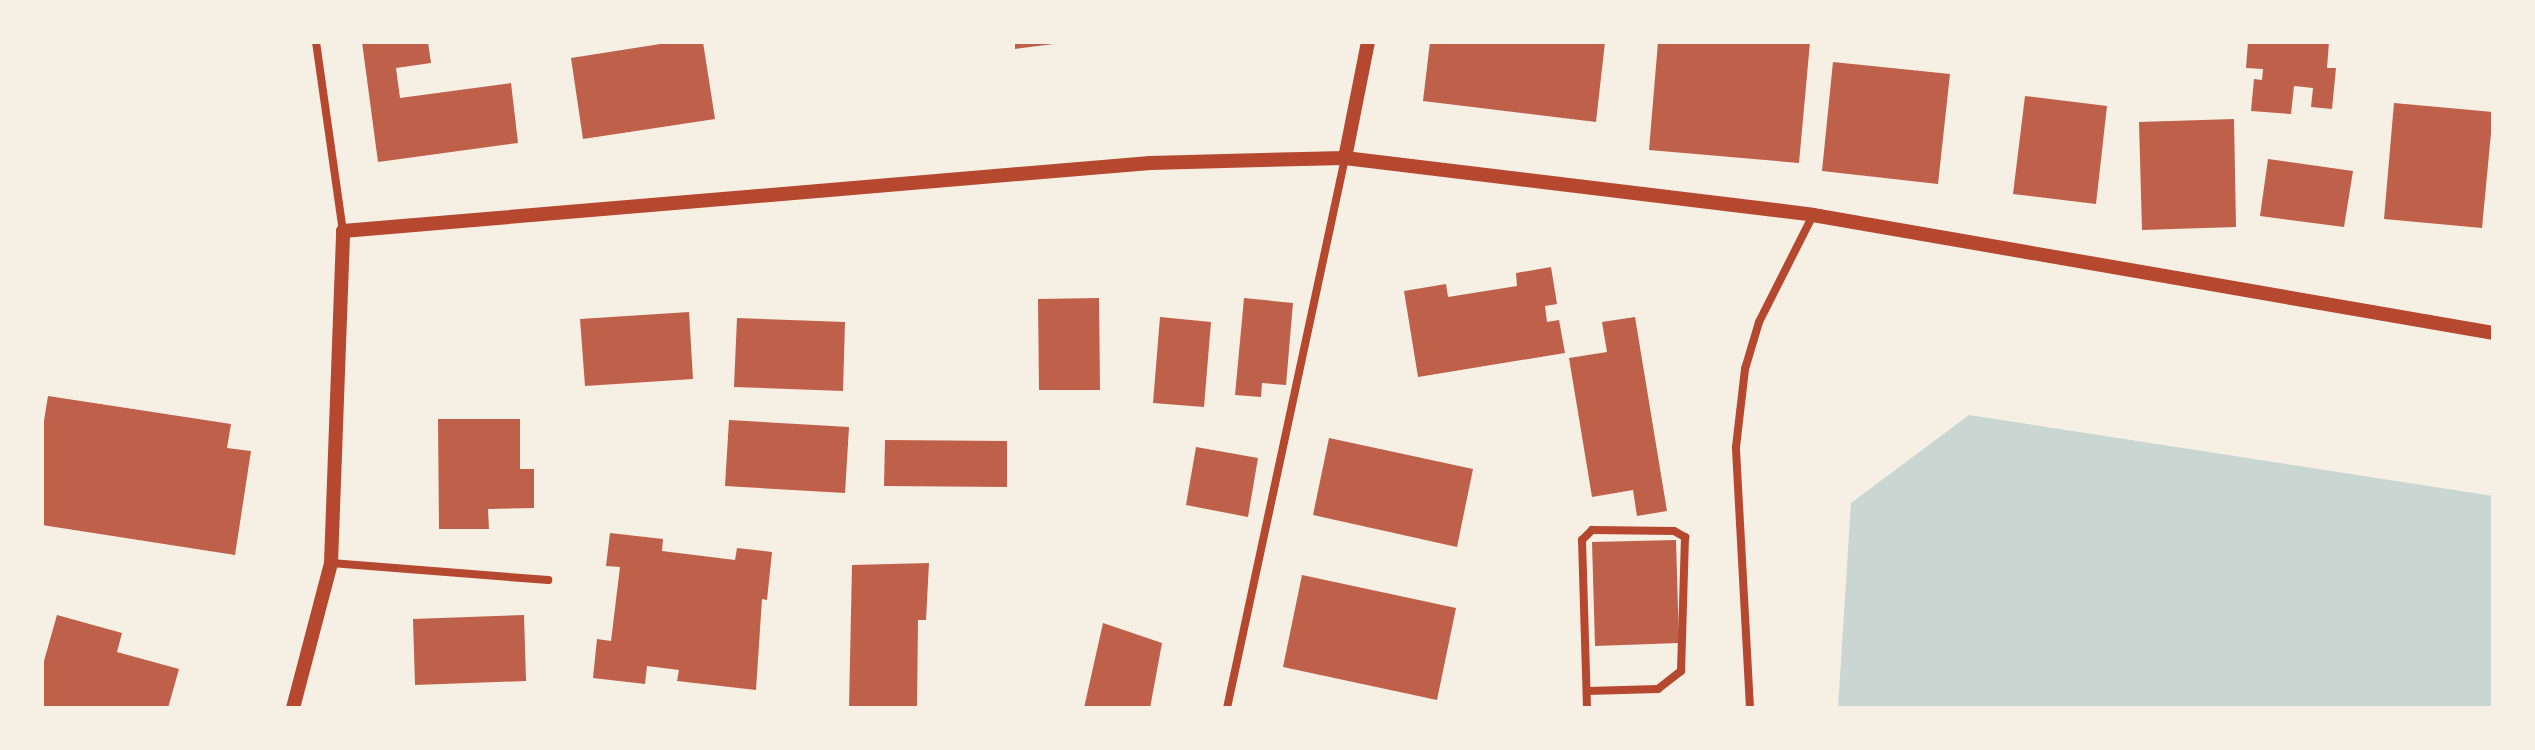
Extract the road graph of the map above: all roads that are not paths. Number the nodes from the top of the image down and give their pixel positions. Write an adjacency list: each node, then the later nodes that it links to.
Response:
1 (316, 42): 5 (street)
2 (1368, 42): 3 (street)
3 (1345, 158): 4 (street); 5 (street); 11 (street)
4 (1813, 215): 6 (street); 13 (street)
5 (343, 231): 7 (street)
6 (2493, 333)
7 (331, 563): 8 (street); 10 (street)
8 (548, 580)
9 (1587, 691): 9 (street); 12 (street)
10 (293, 708)
11 (1227, 708)
12 (1587, 708)
13 (1750, 708)

